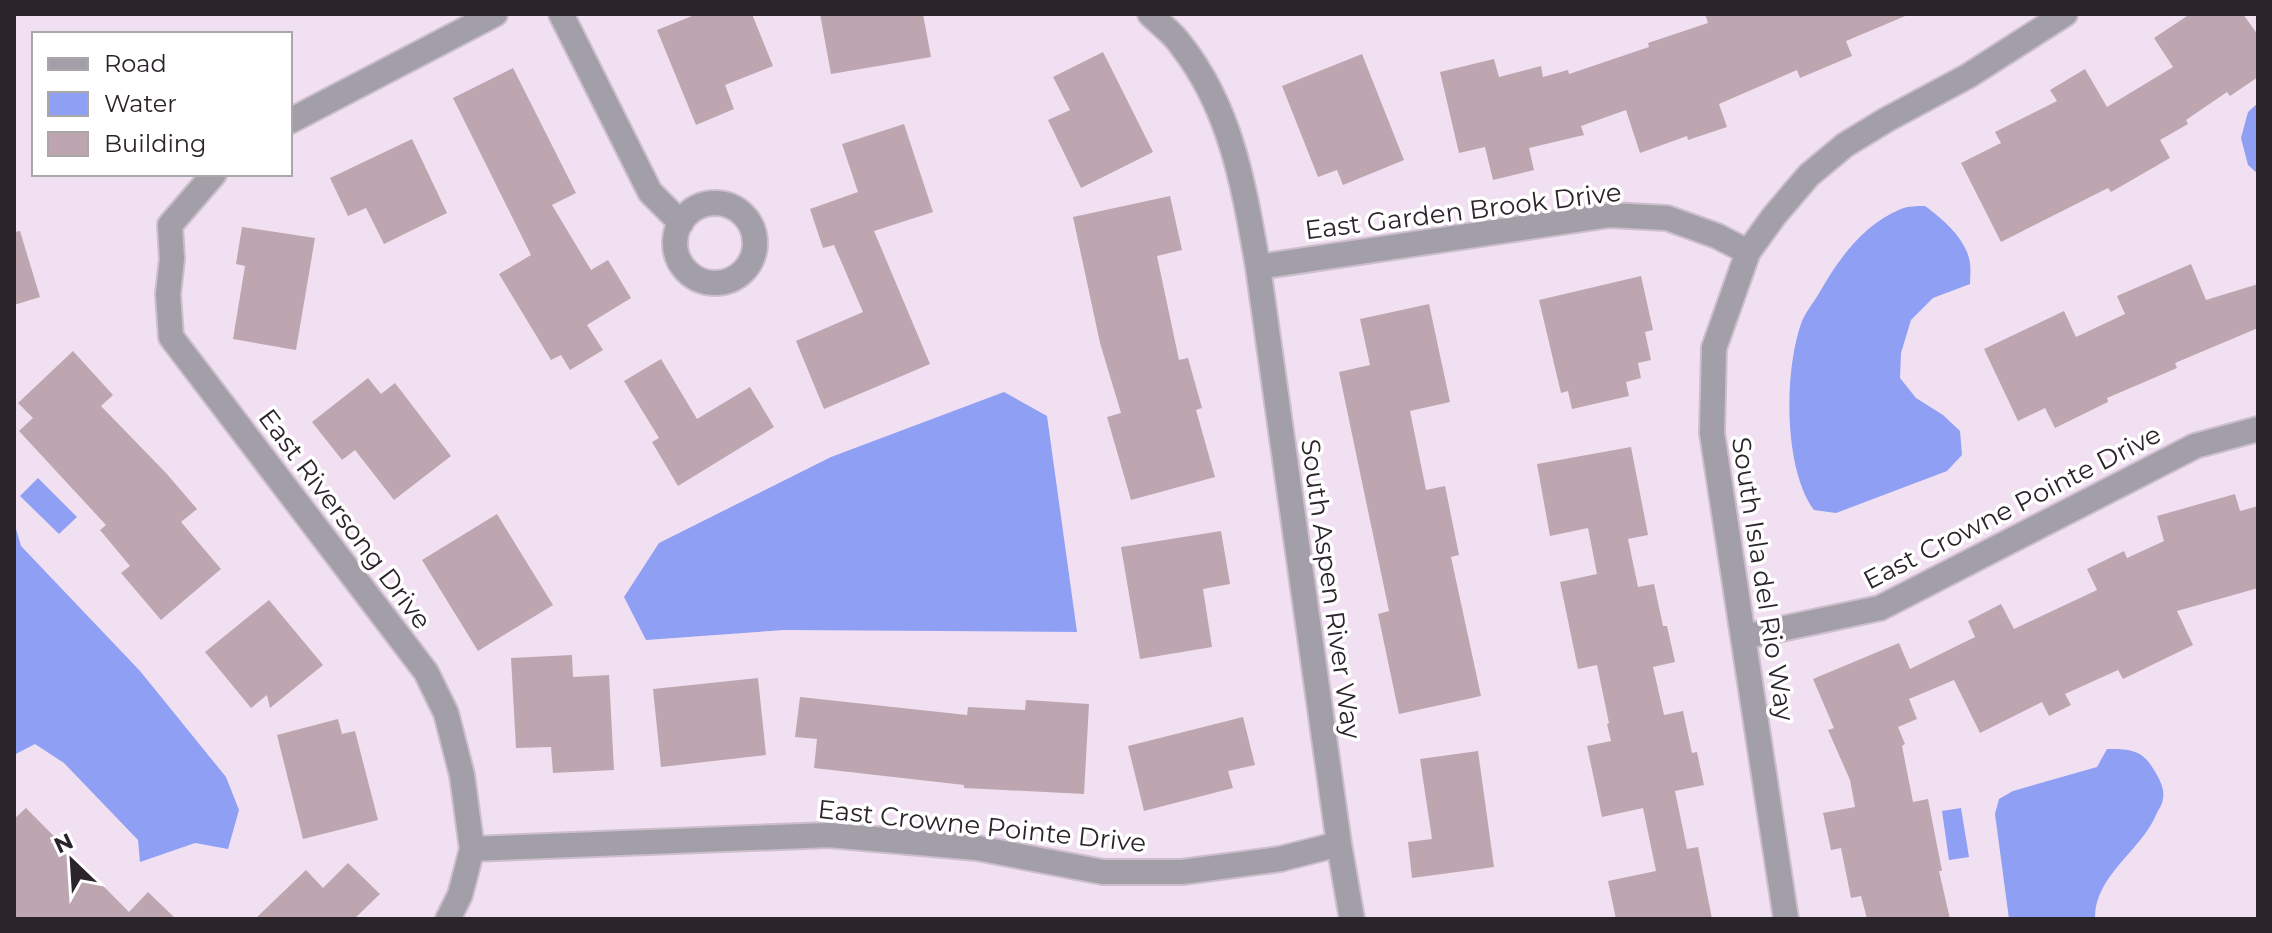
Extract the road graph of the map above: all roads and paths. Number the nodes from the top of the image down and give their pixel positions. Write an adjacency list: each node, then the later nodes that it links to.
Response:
1 (495, 14): 5 (street)
2 (561, 14): 7 (street)
3 (1150, 14): 9 (street)
4 (2065, 14): 8 (street)
5 (292, 120)
6 (212, 176): 13 (street, East Riversong Drive)
7 (681, 223)
8 (1748, 252): 9 (street, East Garden Brook Drive); 11 (street, South Isla del Rio Way)
9 (1258, 267): 12 (street, South Aspen River Way)
10 (2258, 429): 11 (street, East Crowne Pointe Drive)
11 (1743, 637): 16 (street, South Isla del Rio Way)
12 (1339, 844): 13 (street, East Crowne Pointe Drive); 15 (street, South Aspen River Way)
13 (472, 849): 14 (street, East Riversong Drive)
14 (448, 919)
15 (1352, 919)
16 (1786, 919)

